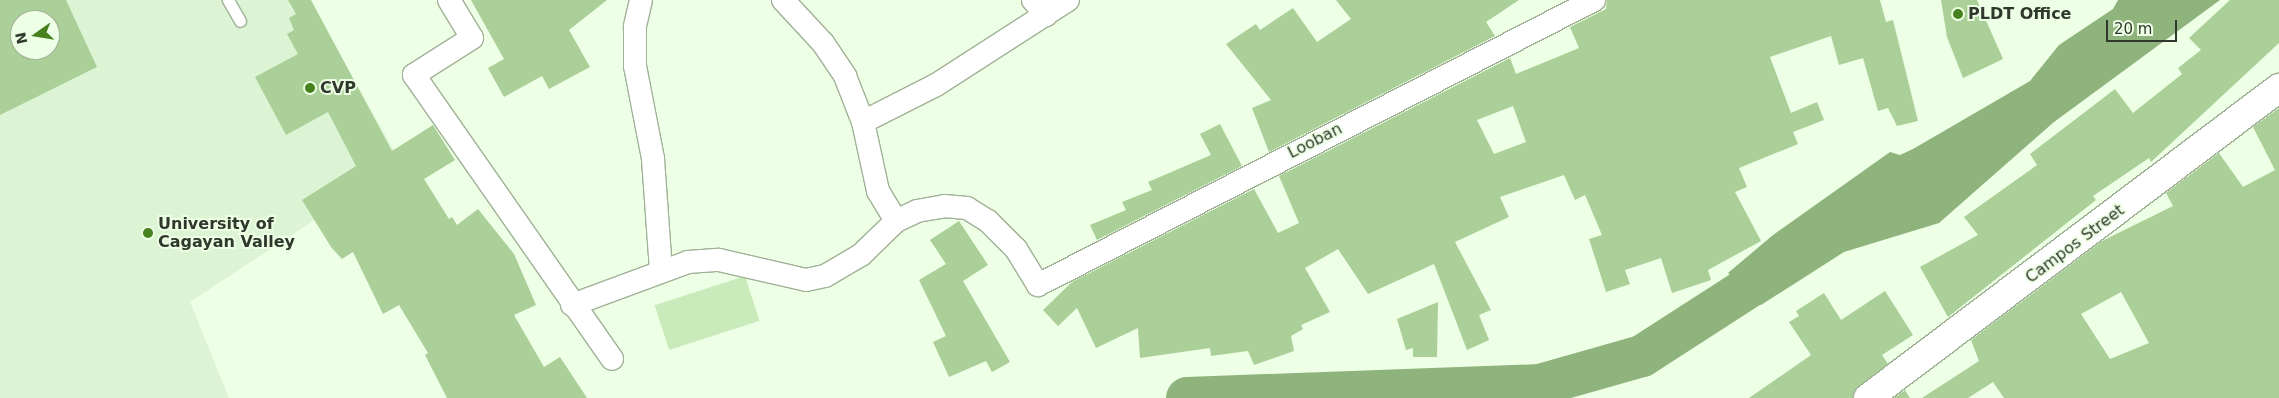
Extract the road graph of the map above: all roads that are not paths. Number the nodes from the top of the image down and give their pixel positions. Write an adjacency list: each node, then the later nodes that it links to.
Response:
1 (228, 0): 8 (lane)
2 (449, 0): 13 (street)
3 (641, 0): 12 (street)
4 (783, 0): 10 (street)
5 (1068, 0): 7 (street)
6 (1594, 0): 11 (street, Looban)
7 (1039, 8): 10 (street)
8 (240, 21)
9 (2279, 88): 15 (street, Campos Street)
10 (862, 122): 11 (street)
11 (896, 221): 12 (street)
12 (661, 270): 13 (street)
13 (572, 305): 14 (street)
14 (612, 359)
15 (1868, 398)

